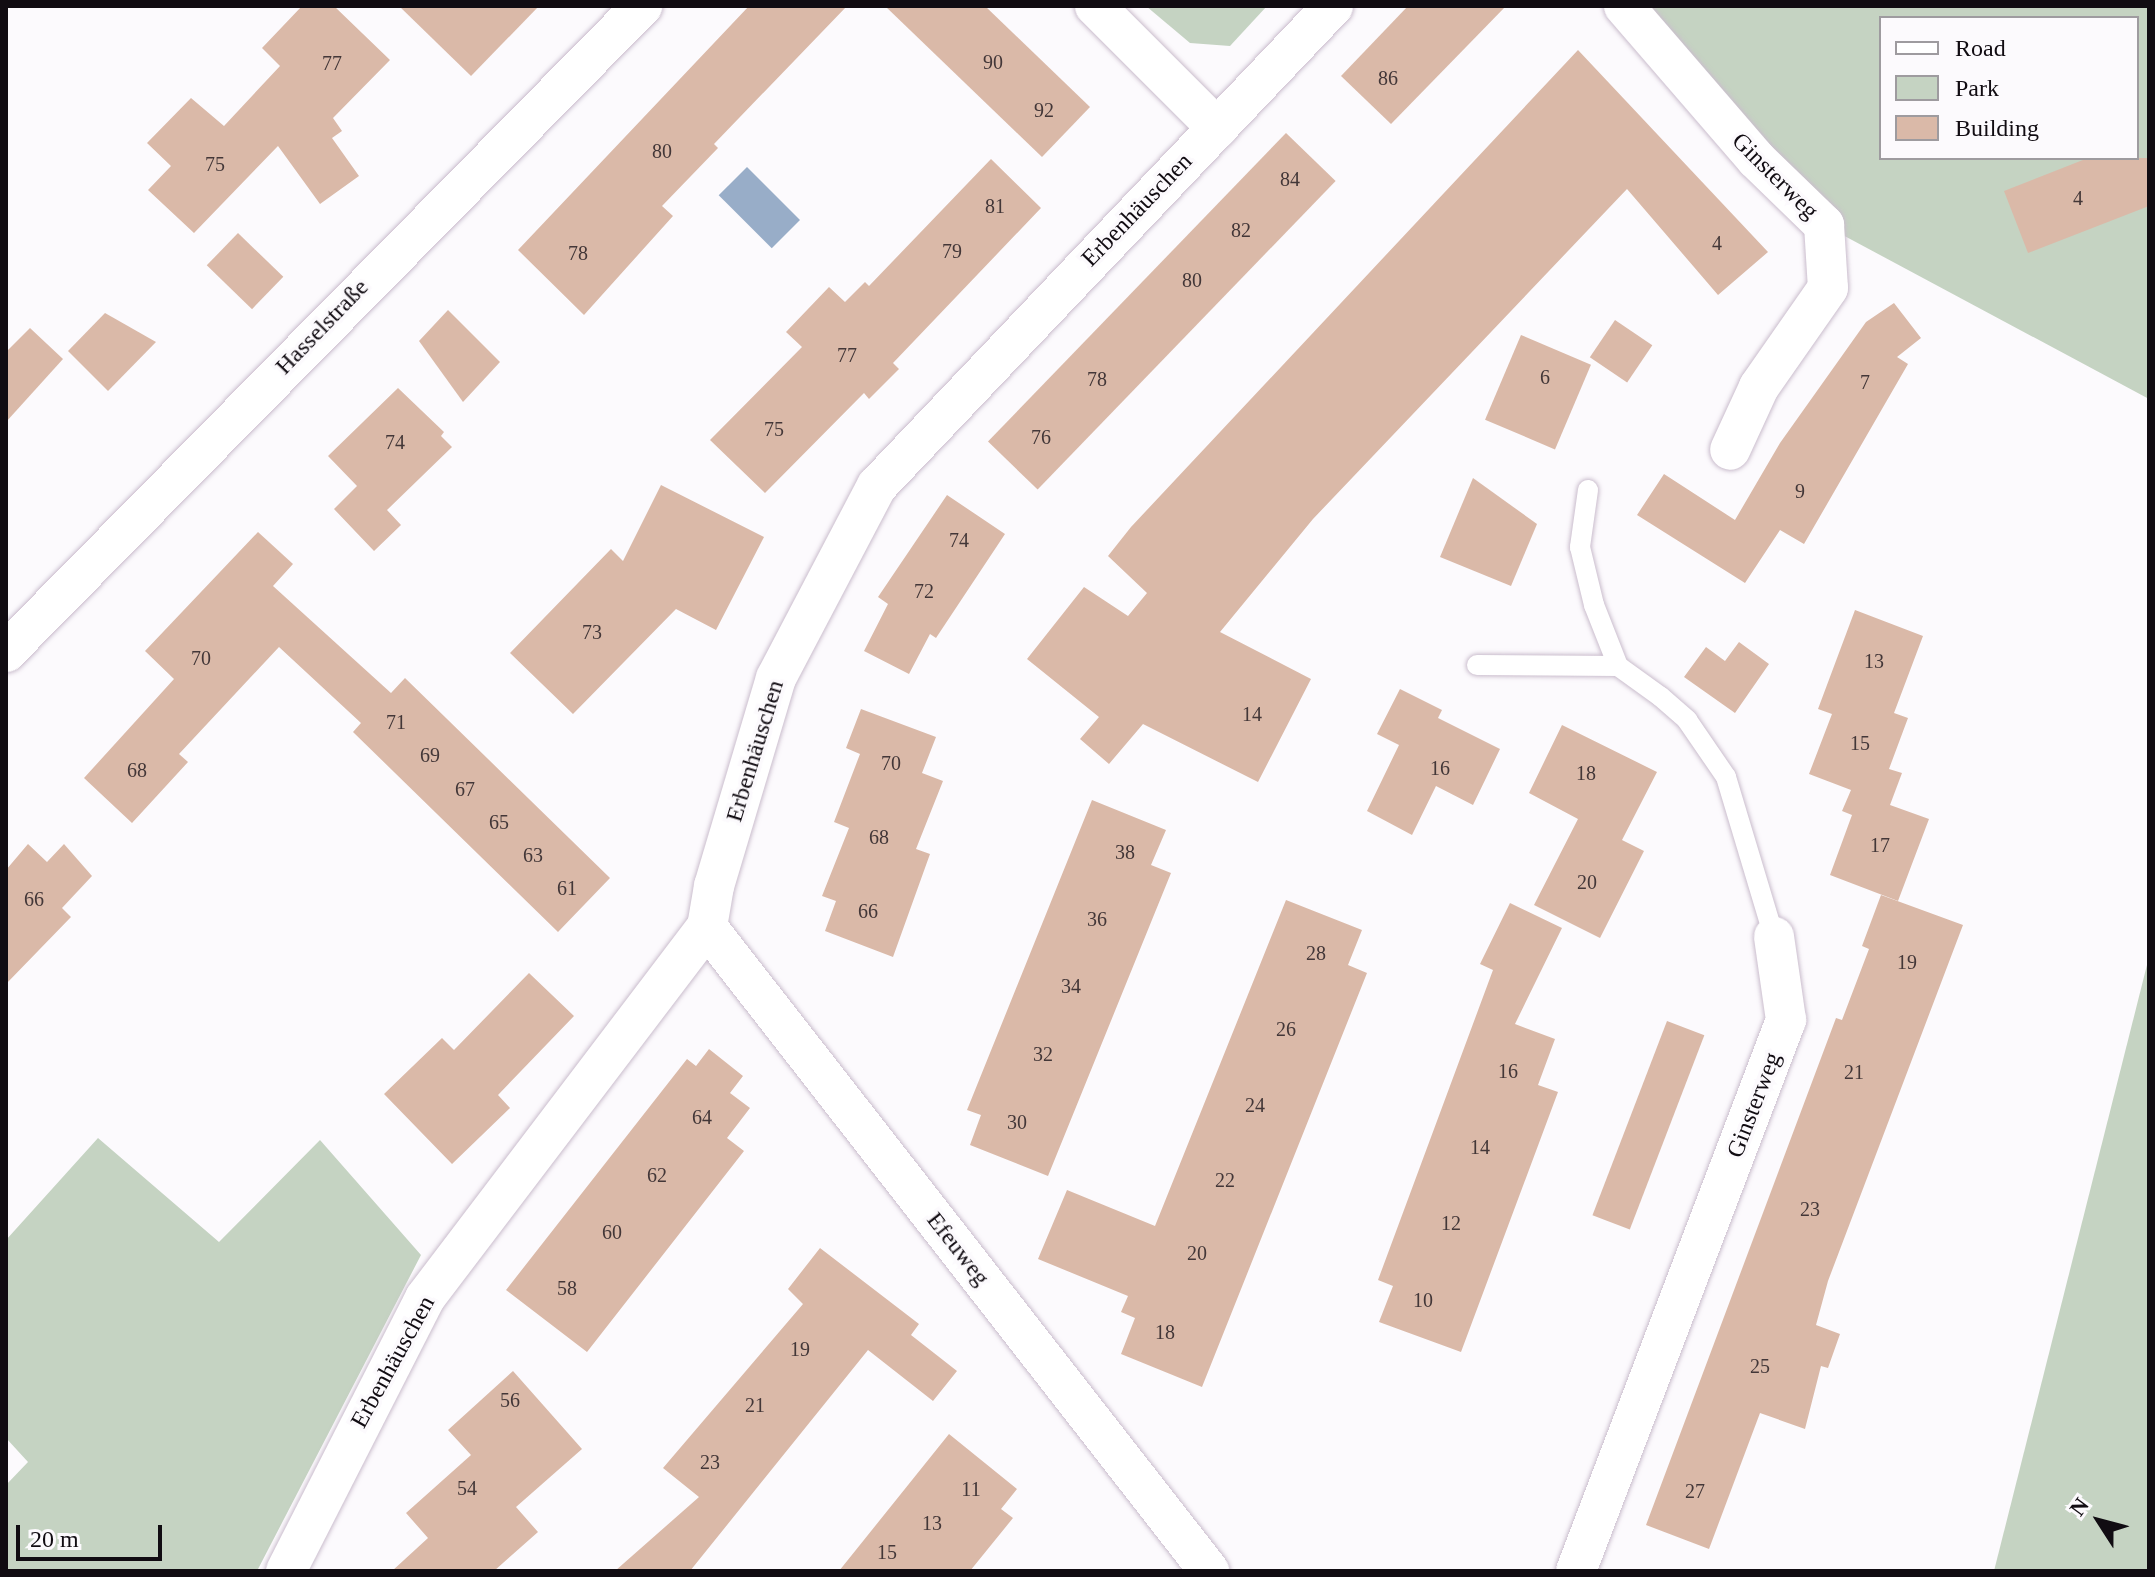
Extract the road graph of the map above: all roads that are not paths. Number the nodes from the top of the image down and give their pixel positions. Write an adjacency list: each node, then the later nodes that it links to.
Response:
1 (642, 6): 8 (street, Hasselstraße)
2 (1095, 6): 5 (street)
3 (1333, 6): 5 (street, Erbenhäuschen)
4 (1624, 6): 6 (street, Ginsterweg)
5 (1217, 128): 11 (street, Erbenhäuschen)
6 (1730, 450)
7 (1588, 490): 10 (lane)
8 (6, 652)
9 (1477, 665): 10 (lane)
10 (1618, 666): 12 (lane, Ginsterweg)
11 (707, 927): 13 (street, Erbenhäuschen); 14 (street, Efeuweg)
12 (1774, 937): 15 (street, Ginsterweg)
13 (286, 1571)
14 (1209, 1571)
15 (1576, 1571)

